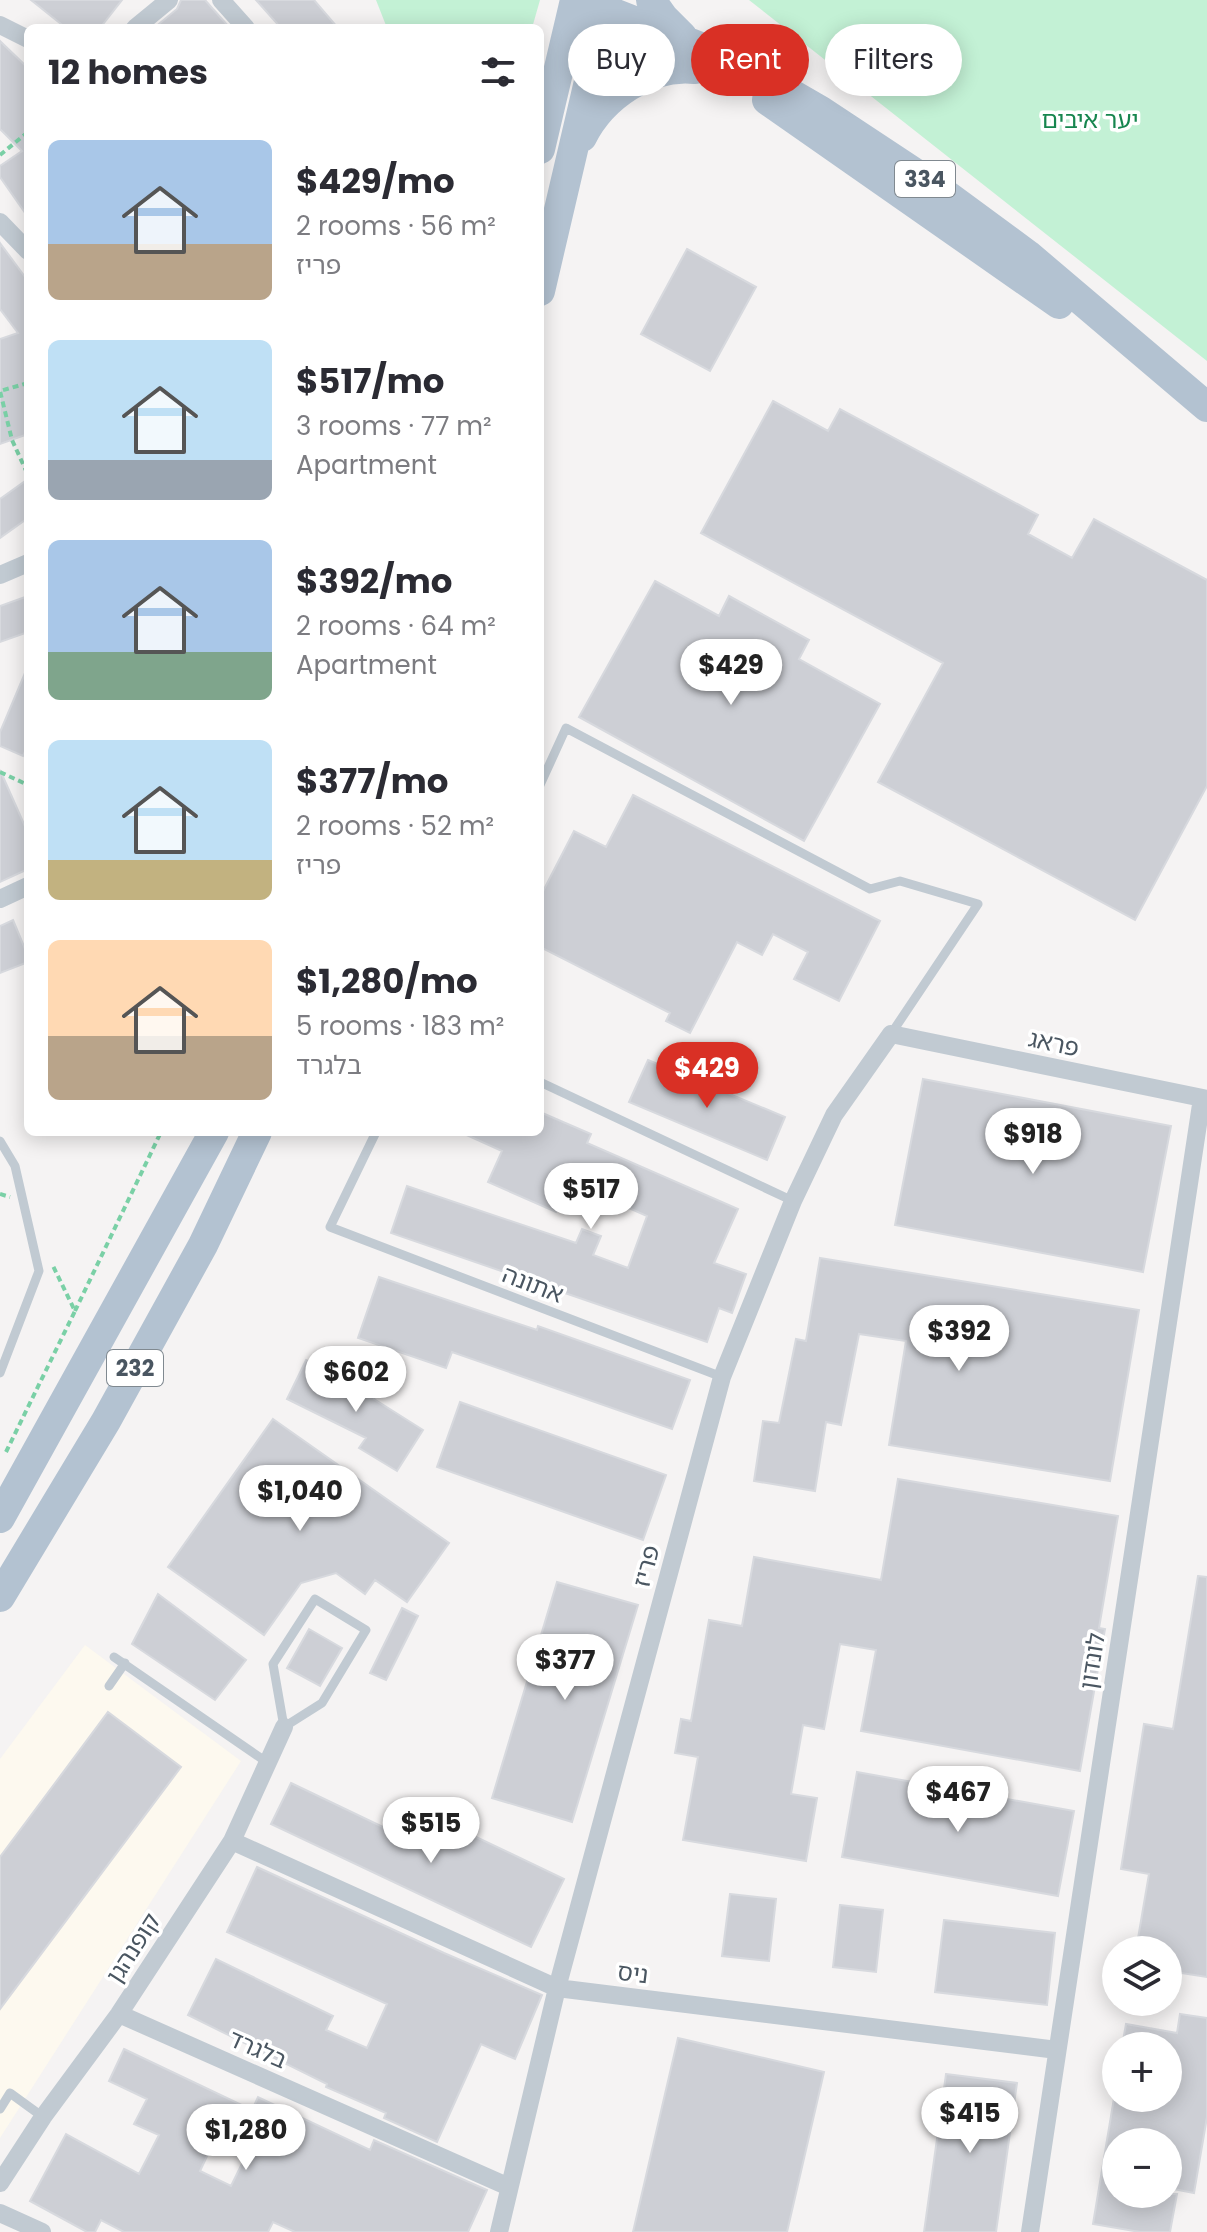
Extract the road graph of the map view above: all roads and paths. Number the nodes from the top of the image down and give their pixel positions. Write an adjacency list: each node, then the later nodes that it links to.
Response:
1 (169, 0): 6 (street)
2 (221, 0): 7 (street)
3 (651, 0): 10 (main road)
4 (574, 7): 5 (main road, 334); 14 (main road)
5 (605, 14): 10 (main road, 334); 11 (main road, 334); 17 (main road)
6 (140, 24)
7 (242, 24)
8 (0, 25): 9 (street)
9 (24, 37)
10 (689, 42): 22 (main road, 334)
11 (691, 59)
12 (691, 70): 17 (main road)
13 (761, 96): 22 (main road, 334)
14 (544, 132)
15 (24, 135): 16 (path)
16 (0, 155)
17 (572, 156): 20 (main road)
18 (0, 222): 19 (street)
19 (24, 247)
20 (544, 274)
21 (24, 384): 23 (path)
22 (1207, 409)
23 (24, 466)
24 (24, 565): 25 (street)
25 (0, 575)
26 (0, 772): 28 (path)
27 (544, 776): 31 (lane)
28 (24, 783)
29 (24, 888): 30 (street)
30 (0, 899)
31 (891, 1034): 33 (street, פראג); 39 (street, פריז)
32 (544, 1084): 39 (lane)
33 (1205, 1098): 55 (street, לונדון)
34 (159, 1136): 41 (path)
35 (212, 1136): 45 (main road, 232)
36 (255, 1136): 46 (main road, 232)
37 (374, 1136): 43 (lane, אתונה)
38 (0, 1141): 42 (lane)
39 (793, 1201): 43 (street, פריז)
40 (49, 1255): 41 (path)
41 (75, 1311): 44 (path)
42 (0, 1373)
43 (722, 1377): 53 (street, פריז)
44 (0, 1465)
45 (0, 1518)
46 (0, 1597)
47 (114, 1657): 48 (lane)
48 (125, 1663): 49 (lane); 51 (lane)
49 (109, 1686)
50 (284, 1727): 50 (lane); 51 (street, קופנהגן)
51 (268, 1763): 52 (street, קופנהגן)
52 (232, 1841): 53 (street, ניס); 54 (street, קופנהגן)
53 (557, 1988): 55 (street, ניס); 59 (street, פריז)
54 (119, 2014): 57 (street, קופנהגן); 59 (street, בלגרד)
55 (1057, 2050): 63 (street, לונדון)
56 (0, 2109): 57 (lane)
57 (43, 2117): 58 (street, קופנהגן)
58 (1, 2179)
59 (509, 2187): 62 (street, פריז)
60 (0, 2213): 61 (street)
61 (42, 2232)
62 (499, 2232)
63 (1030, 2232)

